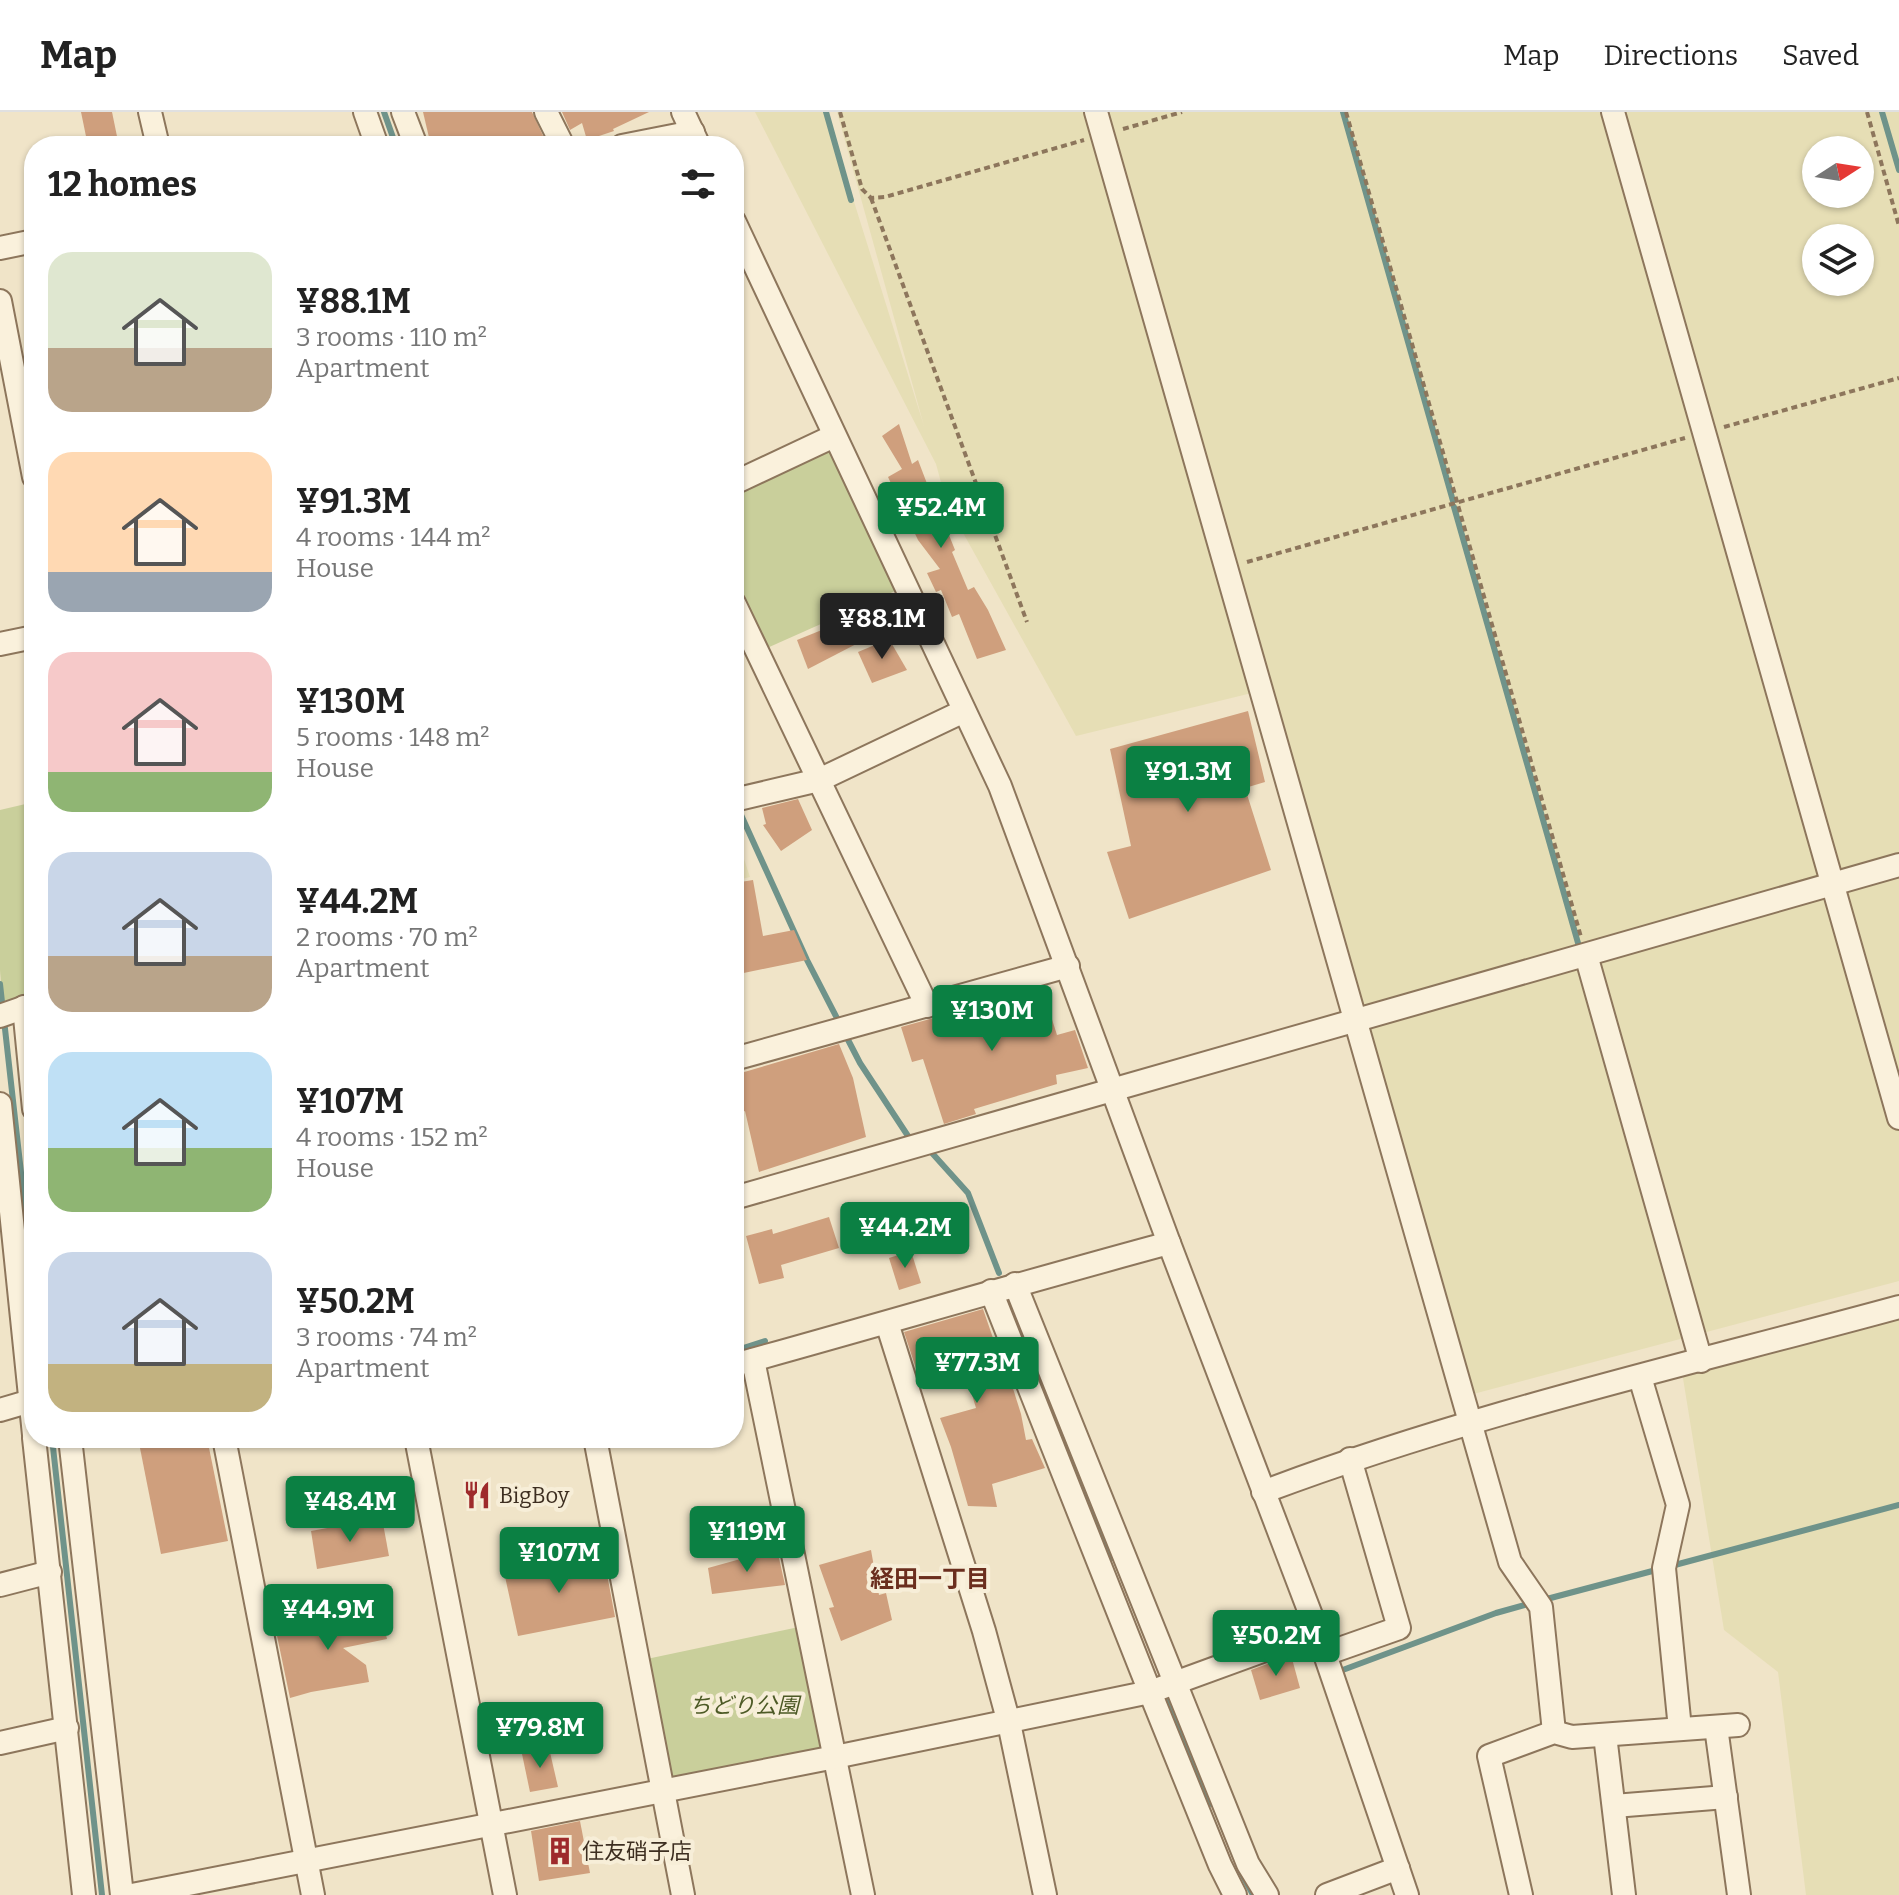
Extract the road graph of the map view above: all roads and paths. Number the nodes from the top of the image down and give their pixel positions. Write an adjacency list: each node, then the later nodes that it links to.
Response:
1 (150, 112): 13 (street)
2 (365, 112): 14 (street)
3 (403, 112): 15 (street)
4 (546, 112): 16 (street)
5 (840, 112): 18 (path)
6 (1096, 112): 12 (street)
7 (1182, 112): 12 (path)
8 (1346, 112): 29 (path)
9 (1613, 112): 26 (street)
10 (1867, 112): 19 (path)
11 (692, 130): 17 (street)
12 (1103, 135): 18 (path); 30 (street)
13 (156, 136)
14 (373, 136)
15 (412, 136)
16 (558, 136)
17 (666, 136)
18 (871, 198): 31 (path)
19 (1899, 226)
20 (744, 242): 27 (street)
21 (24, 243): 22 (street)
22 (0, 248)
23 (0, 301): 25 (street)
24 (1899, 378): 26 (path)
25 (24, 425)
26 (1704, 432): 29 (path); 39 (street)
27 (834, 436): 28 (street); 35 (street)
28 (744, 478)
29 (1457, 503): 30 (path); 40 (path)
30 (1226, 568): 45 (street)
31 (1027, 622)
32 (744, 624): 36 (street)
33 (24, 639): 34 (street)
34 (0, 644)
35 (964, 711): 36 (street); 41 (street)
36 (819, 780): 37 (street); 42 (street)
37 (744, 798)
38 (1899, 865): 39 (street)
39 (1832, 884): 40 (street); 49 (street)
40 (1586, 955): 45 (street); 58 (street)
41 (1068, 966): 42 (street); 47 (street)
42 (927, 1006): 46 (street)
43 (24, 1008): 44 (street)
44 (0, 1016)
45 (1355, 1021): 47 (street); 63 (street)
46 (744, 1056)
47 (1114, 1089): 50 (street); 52 (street)
48 (0, 1104): 51 (street)
49 (1899, 1118)
50 (744, 1195)
51 (7, 1242): 57 (street)
52 (1169, 1243): 53 (street); 70 (street)
53 (1015, 1284): 54 (street); 75 (street)
54 (991, 1291): 56 (street); 76 (street)
55 (1899, 1307): 58 (street)
56 (887, 1323): 59 (street); 77 (street)
57 (24, 1350)
58 (1701, 1361): 60 (street)
59 (744, 1362): 83 (street)
60 (1640, 1377): 63 (street); 79 (street)
61 (24, 1403): 62 (street)
62 (0, 1410)
63 (1470, 1423): 69 (street); 80 (street)
64 (35, 1448): 71 (street)
65 (71, 1448): 91 (street)
66 (226, 1448): 88 (street)
67 (418, 1448): 87 (street)
68 (597, 1448): 84 (street)
69 (1350, 1459): 70 (street); 74 (street)
70 (1263, 1492): 73 (street)
71 (50, 1572): 72 (street); 78 (street)
72 (0, 1585)
73 (1317, 1631): 74 (street); 75 (street)
74 (1325, 1654): 89 (street)
75 (1177, 1682): 76 (street); 99 (street)
76 (1150, 1692): 77 (street); 98 (street)
77 (1009, 1723): 83 (street); 97 (street)
78 (67, 1728): 82 (street); 90 (street)
79 (1680, 1729): 81 (street); 85 (street)
80 (1554, 1732): 81 (street); 102 (street)
81 (1605, 1735): 86 (street)
82 (0, 1743)
83 (835, 1757): 84 (street); 96 (street)
84 (664, 1790): 87 (street); 95 (street)
85 (1726, 1797): 86 (street); 104 (street)
86 (1614, 1806): 103 (street)
87 (492, 1824): 88 (street); 94 (street)
88 (306, 1861): 92 (street); 93 (street)
89 (1398, 1868): 100 (street); 101 (street)
90 (84, 1895)
91 (122, 1895)
92 (132, 1895)
93 (313, 1895)
94 (505, 1895)
95 (683, 1895)
96 (863, 1895)
97 (1045, 1895)
98 (1235, 1895)
99 (1267, 1895)
100 (1327, 1895)
101 (1407, 1895)
102 (1521, 1895)
103 (1624, 1895)
104 (1739, 1895)

